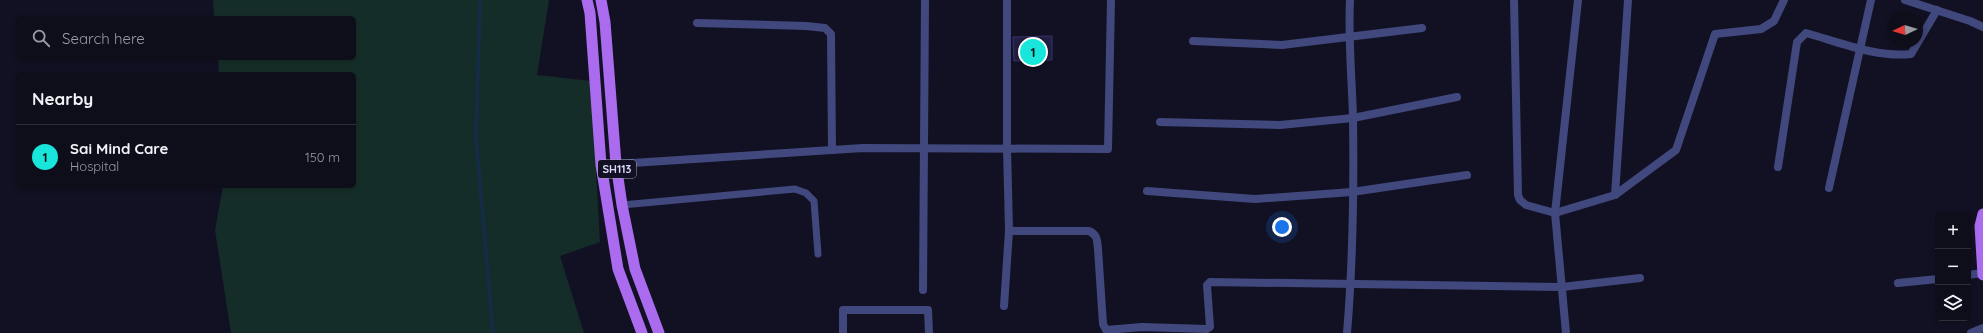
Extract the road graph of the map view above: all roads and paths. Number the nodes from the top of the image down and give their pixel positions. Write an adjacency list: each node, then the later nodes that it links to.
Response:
1 (587, 0): 27 (main road, SH113)
2 (601, 0): 26 (main road, SH113)
3 (925, 0): 24 (street)
4 (1007, 0): 23 (street)
5 (1111, 0): 23 (street)
6 (1350, 0): 17 (street)
7 (1514, 0): 35 (street)
8 (1578, 0): 35 (street)
9 (1628, 0): 33 (street)
10 (1784, 0): 33 (street)
11 (1871, 0): 19 (street)
12 (1905, 0): 13 (street)
13 (1936, 10): 15 (street); 19 (street)
14 (697, 23): 25 (street)
15 (1983, 27)
16 (1422, 28): 17 (street)
17 (1348, 38): 18 (street); 21 (street)
18 (1193, 42)
19 (1860, 48): 28 (street); 30 (street)
20 (1457, 97): 21 (street)
21 (1353, 118): 22 (street); 32 (street)
22 (1160, 122)
23 (1007, 147): 24 (street); 37 (street)
24 (924, 149): 25 (street); 47 (street)
25 (832, 150): 26 (street)
26 (616, 164): 27 (street); 34 (main road, SH113)
27 (601, 166): 51 (main road, SH113)
28 (1778, 167)
29 (1467, 175): 32 (street)
30 (1829, 188)
31 (1147, 191): 32 (street)
32 (1352, 192): 44 (street)
33 (1615, 195): 35 (street)
34 (622, 205): 38 (lane); 52 (main road, SH113)
35 (1555, 213): 46 (street)
36 (1983, 214): 39 (main road)
37 (1009, 232): 48 (street); 50 (street)
38 (818, 254)
39 (1983, 255): 40 (main road)
40 (1983, 274): 41 (street)
41 (1971, 275)
42 (1640, 278): 46 (street)
43 (1935, 279): 45 (street)
44 (1351, 283): 46 (street); 50 (street); 55 (street)
45 (1898, 283)
46 (1562, 287): 56 (street)
47 (923, 290)
48 (1004, 306)
49 (1983, 328): 57 (street)
50 (1143, 330)
51 (642, 333)
52 (659, 333)
53 (843, 333): 54 (street)
54 (929, 333)
55 (1347, 333)
56 (1566, 333)
57 (1971, 333)

